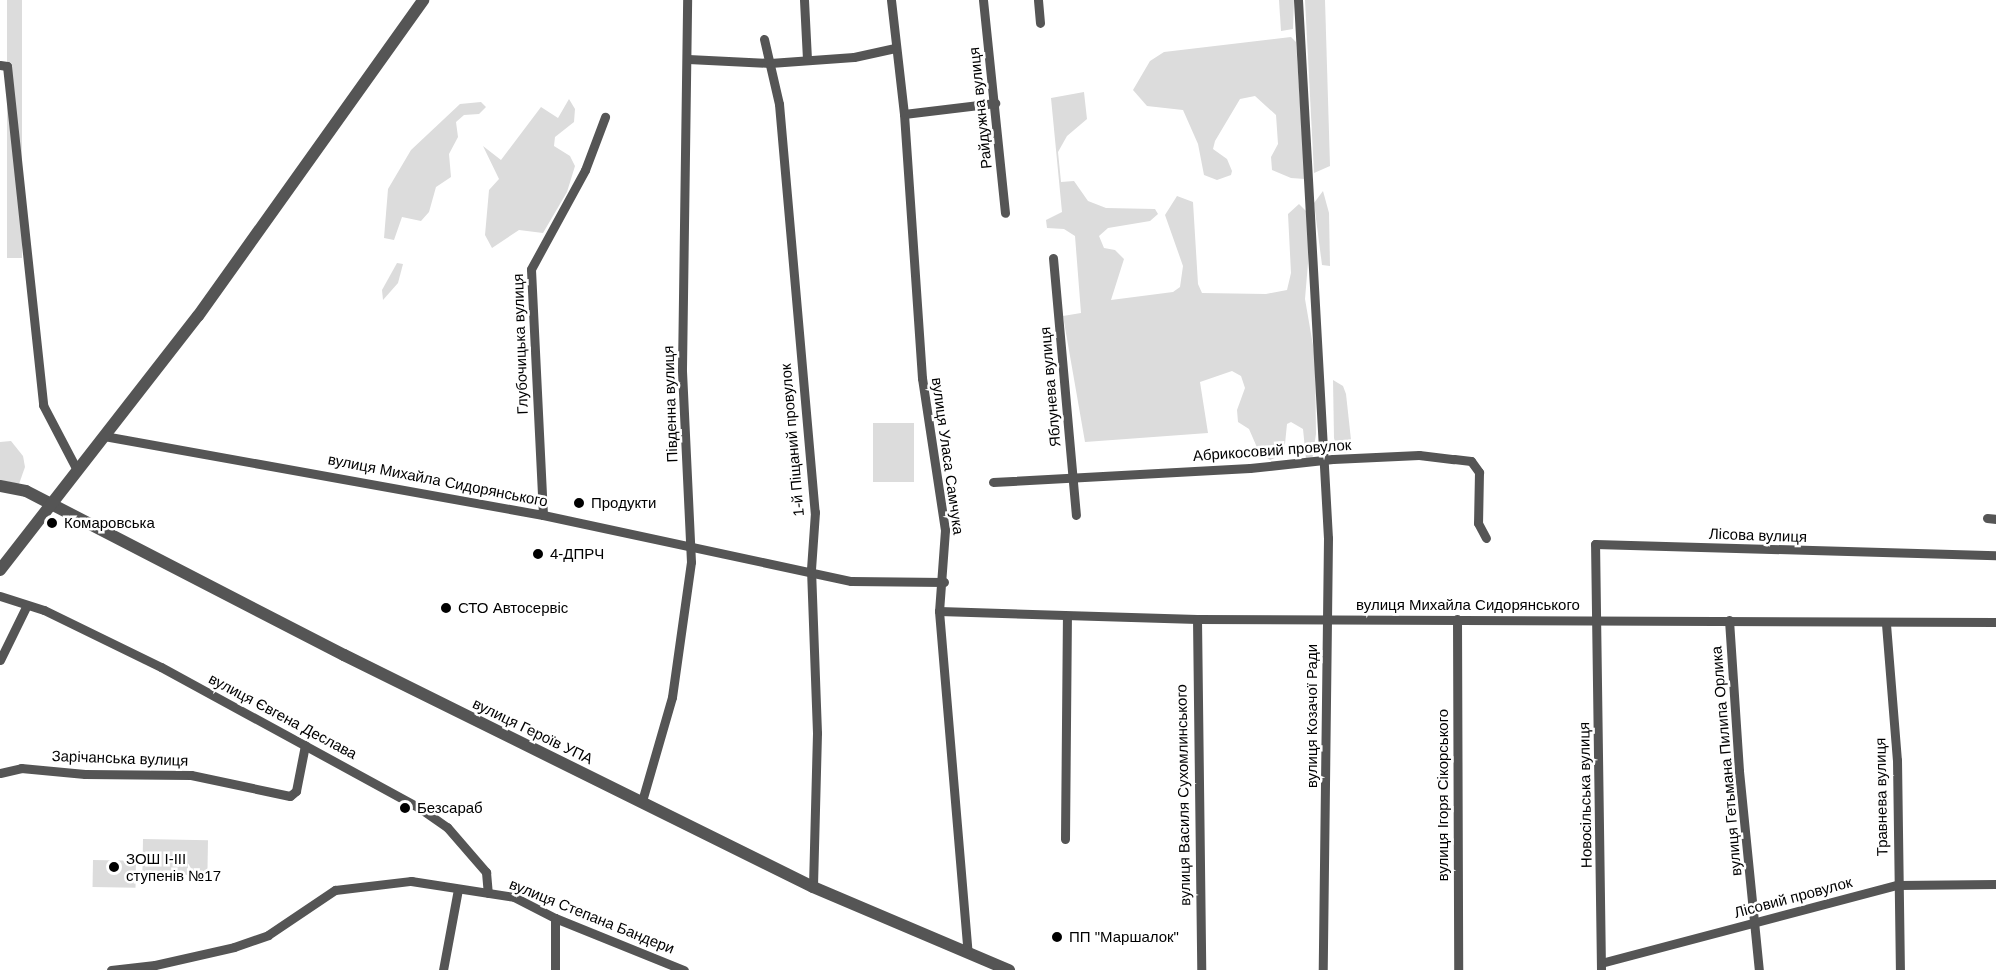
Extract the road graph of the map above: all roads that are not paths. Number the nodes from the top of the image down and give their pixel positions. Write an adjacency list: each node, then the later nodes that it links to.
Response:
1 (423, 0): 20 (street)
2 (687, 0): 11 (street, Південна вулиця)
3 (804, 0): 12 (street)
4 (891, 0): 10 (street, вулиця Уласа Самчука)
5 (983, 0): 15 (street, Райдужна вулиця)
6 (1038, 0): 8 (street)
7 (1298, 0): 21 (street, вулиця Козачої Ради)
8 (1040, 23)
9 (764, 39): 13 (street, 1-й Піщаний провулок)
10 (895, 48): 12 (street); 16 (street, вулиця Уласа Самчука)
11 (688, 59): 13 (street); 30 (street, Південна вулиця)
12 (807, 59): 13 (street)
13 (770, 63): 32 (street, 1-й Піщаний провулок)
14 (4, 66): 22 (street)
15 (995, 103): 16 (street); 18 (street, Райдужна вулиця)
16 (904, 114): 34 (street, вулиця Уласа Самчука)
17 (605, 117): 27 (street, Глубочицька вулиця)
18 (1005, 213)
19 (1053, 258): 23 (street, Яблунева вулиця)
20 (104, 436): 22 (street); 27 (street, вулиця Михайла Сидорянського)
21 (1323, 462): 23 (street, Абрикосовий провулок); 29 (street, Абрикосовий провулок); 41 (street, вулиця Козачої Ради)
22 (77, 470): 26 (street)
23 (1073, 477): 24 (street, Абрикосовий провулок); 28 (street, Яблунева вулиця)
24 (993, 482)
25 (0, 486): 26 (street)
26 (50, 507): 33 (street); 49 (street, вулиця Героїв УПА)
27 (543, 515): 30 (street, вулиця Михайла Сидорянського)
28 (1076, 515)
29 (1486, 538)
30 (689, 549): 32 (street, вулиця Михайла Сидорянського); 49 (street, Південна вулиця)
31 (1996, 555): 42 (street, Лісова вулиця)
32 (811, 569): 34 (street, вулиця Михайла Сидорянського); 53 (street, 1-й Піщаний провулок)
33 (0, 570)
34 (944, 582): 37 (street, вулиця Уласа Самчука)
35 (0, 596): 36 (street, вулиця Євгена Деслава)
36 (27, 605): 46 (street); 47 (street, вулиця Євгена Деслава)
37 (939, 611): 38 (street, вулиця Михайла Сидорянського); 58 (street, вулиця Уласа Самчука)
38 (1067, 616): 39 (street, вулиця Михайла Сидорянського); 50 (street)
39 (1197, 619): 41 (street, вулиця Михайла Сидорянського); 66 (street, вулиця Василя Сухомлинського)
40 (1457, 619): 41 (street, вулиця Михайла Сидорянського); 42 (street, вулиця Михайла Сидорянського); 68 (street, вулиця Ігоря Сікорського)
41 (1328, 620): 67 (street, вулиця Козачої Ради)
42 (1596, 620): 43 (street, вулиця Михайла Сидорянського); 59 (street, Новосільська вулиця)
43 (1729, 620): 45 (street, вулиця Михайла Сидорянського); 57 (street, вулиця Гетьмана Пилипа Орлика)
44 (1996, 622): 45 (street, вулиця Михайла Сидорянського)
45 (1886, 624): 52 (street, Травнева вулиця)
46 (0, 660)
47 (305, 745): 48 (street, Зарічанська вулиця); 55 (street, вулиця Євгена Деслава)
48 (0, 773)
49 (642, 801): 53 (street, вулиця Героїв УПА)
50 (1065, 839)
51 (1996, 884): 52 (street, Лісовий провулок)
52 (1897, 885): 57 (street, Лісовий провулок); 70 (street, Травнева вулиця)
53 (813, 887): 58 (street, вулиця Героїв УПА)
54 (458, 889): 55 (street, вулиця Степана Бандери); 60 (street, вулиця Степана Бандери); 62 (street)
55 (488, 893): 56 (street, вулиця Степана Бандери)
56 (555, 918): 63 (street); 64 (street, вулиця Степана Бандери)
57 (1756, 922): 59 (street, Лісовий провулок); 69 (street, вулиця Гетьмана Пилипа Орлика)
58 (968, 952): 65 (street, вулиця Героїв УПА)
59 (1601, 967)
60 (156, 968): 61 (street, вулиця Степана Бандери)
61 (111, 970)
62 (443, 970)
63 (555, 970)
64 (684, 970)
65 (1009, 970)
66 (1201, 970)
67 (1323, 970)
68 (1458, 970)
69 (1759, 970)
70 (1900, 970)

